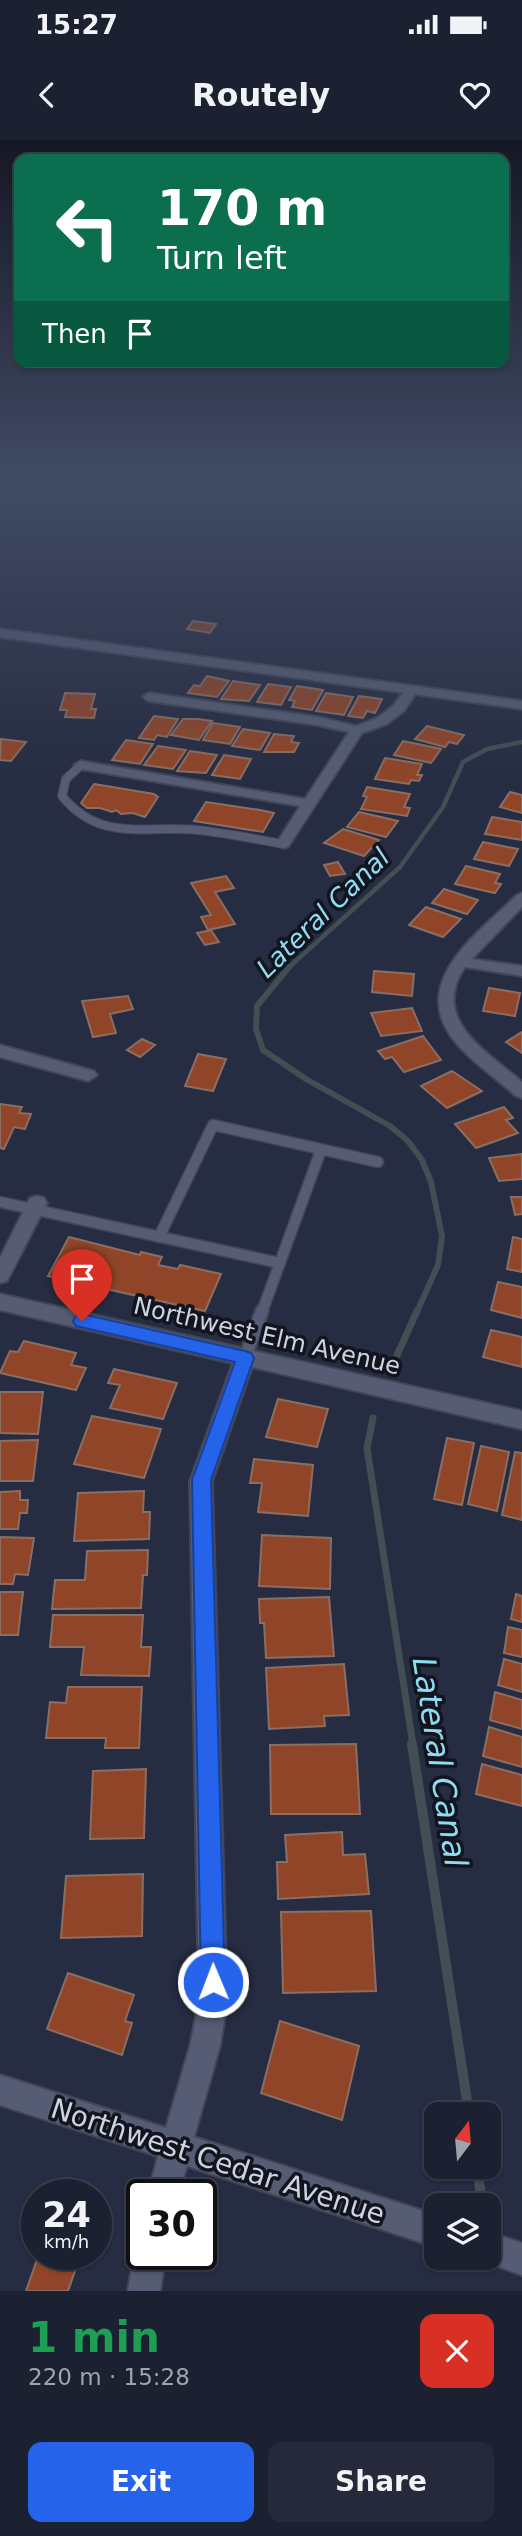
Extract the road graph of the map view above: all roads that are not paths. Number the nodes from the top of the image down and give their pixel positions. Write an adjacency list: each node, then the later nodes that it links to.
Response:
1 (0, 633): 2 (street)
2 (412, 690): 4 (street); 5 (street)
3 (149, 696): 5 (street)
4 (522, 705)
5 (357, 730): 7 (street)
6 (81, 765): 7 (street); 8 (lane)
7 (311, 804): 8 (street)
8 (283, 844)
9 (522, 898): 10 (street)
10 (462, 961): 11 (street); 14 (street)
11 (522, 971)
12 (0, 1051): 13 (street)
13 (88, 1075)
14 (522, 1092)
15 (321, 1150): 16 (lane); 19 (lane); 20 (lane)
16 (378, 1162)
17 (0, 1202): 18 (lane)
18 (36, 1206): 19 (lane); 21 (street)
19 (159, 1237): 20 (lane)
20 (279, 1263): 23 (lane)
21 (0, 1276)
22 (0, 1303): 23 (street, Northwest Elm Avenue)
23 (245, 1358): 24 (street, Northwest Elm Avenue); 26 (street)
24 (522, 1420)
25 (0, 2090): 26 (street, Northwest Cedar Avenue)
26 (176, 2147): 27 (street); 28 (street, Northwest Cedar Avenue)
27 (167, 2179)
28 (424, 2227)
29 (501, 2252): 30 (street)
30 (522, 2259)
31 (147, 2270): 32 (street)
32 (144, 2291)

